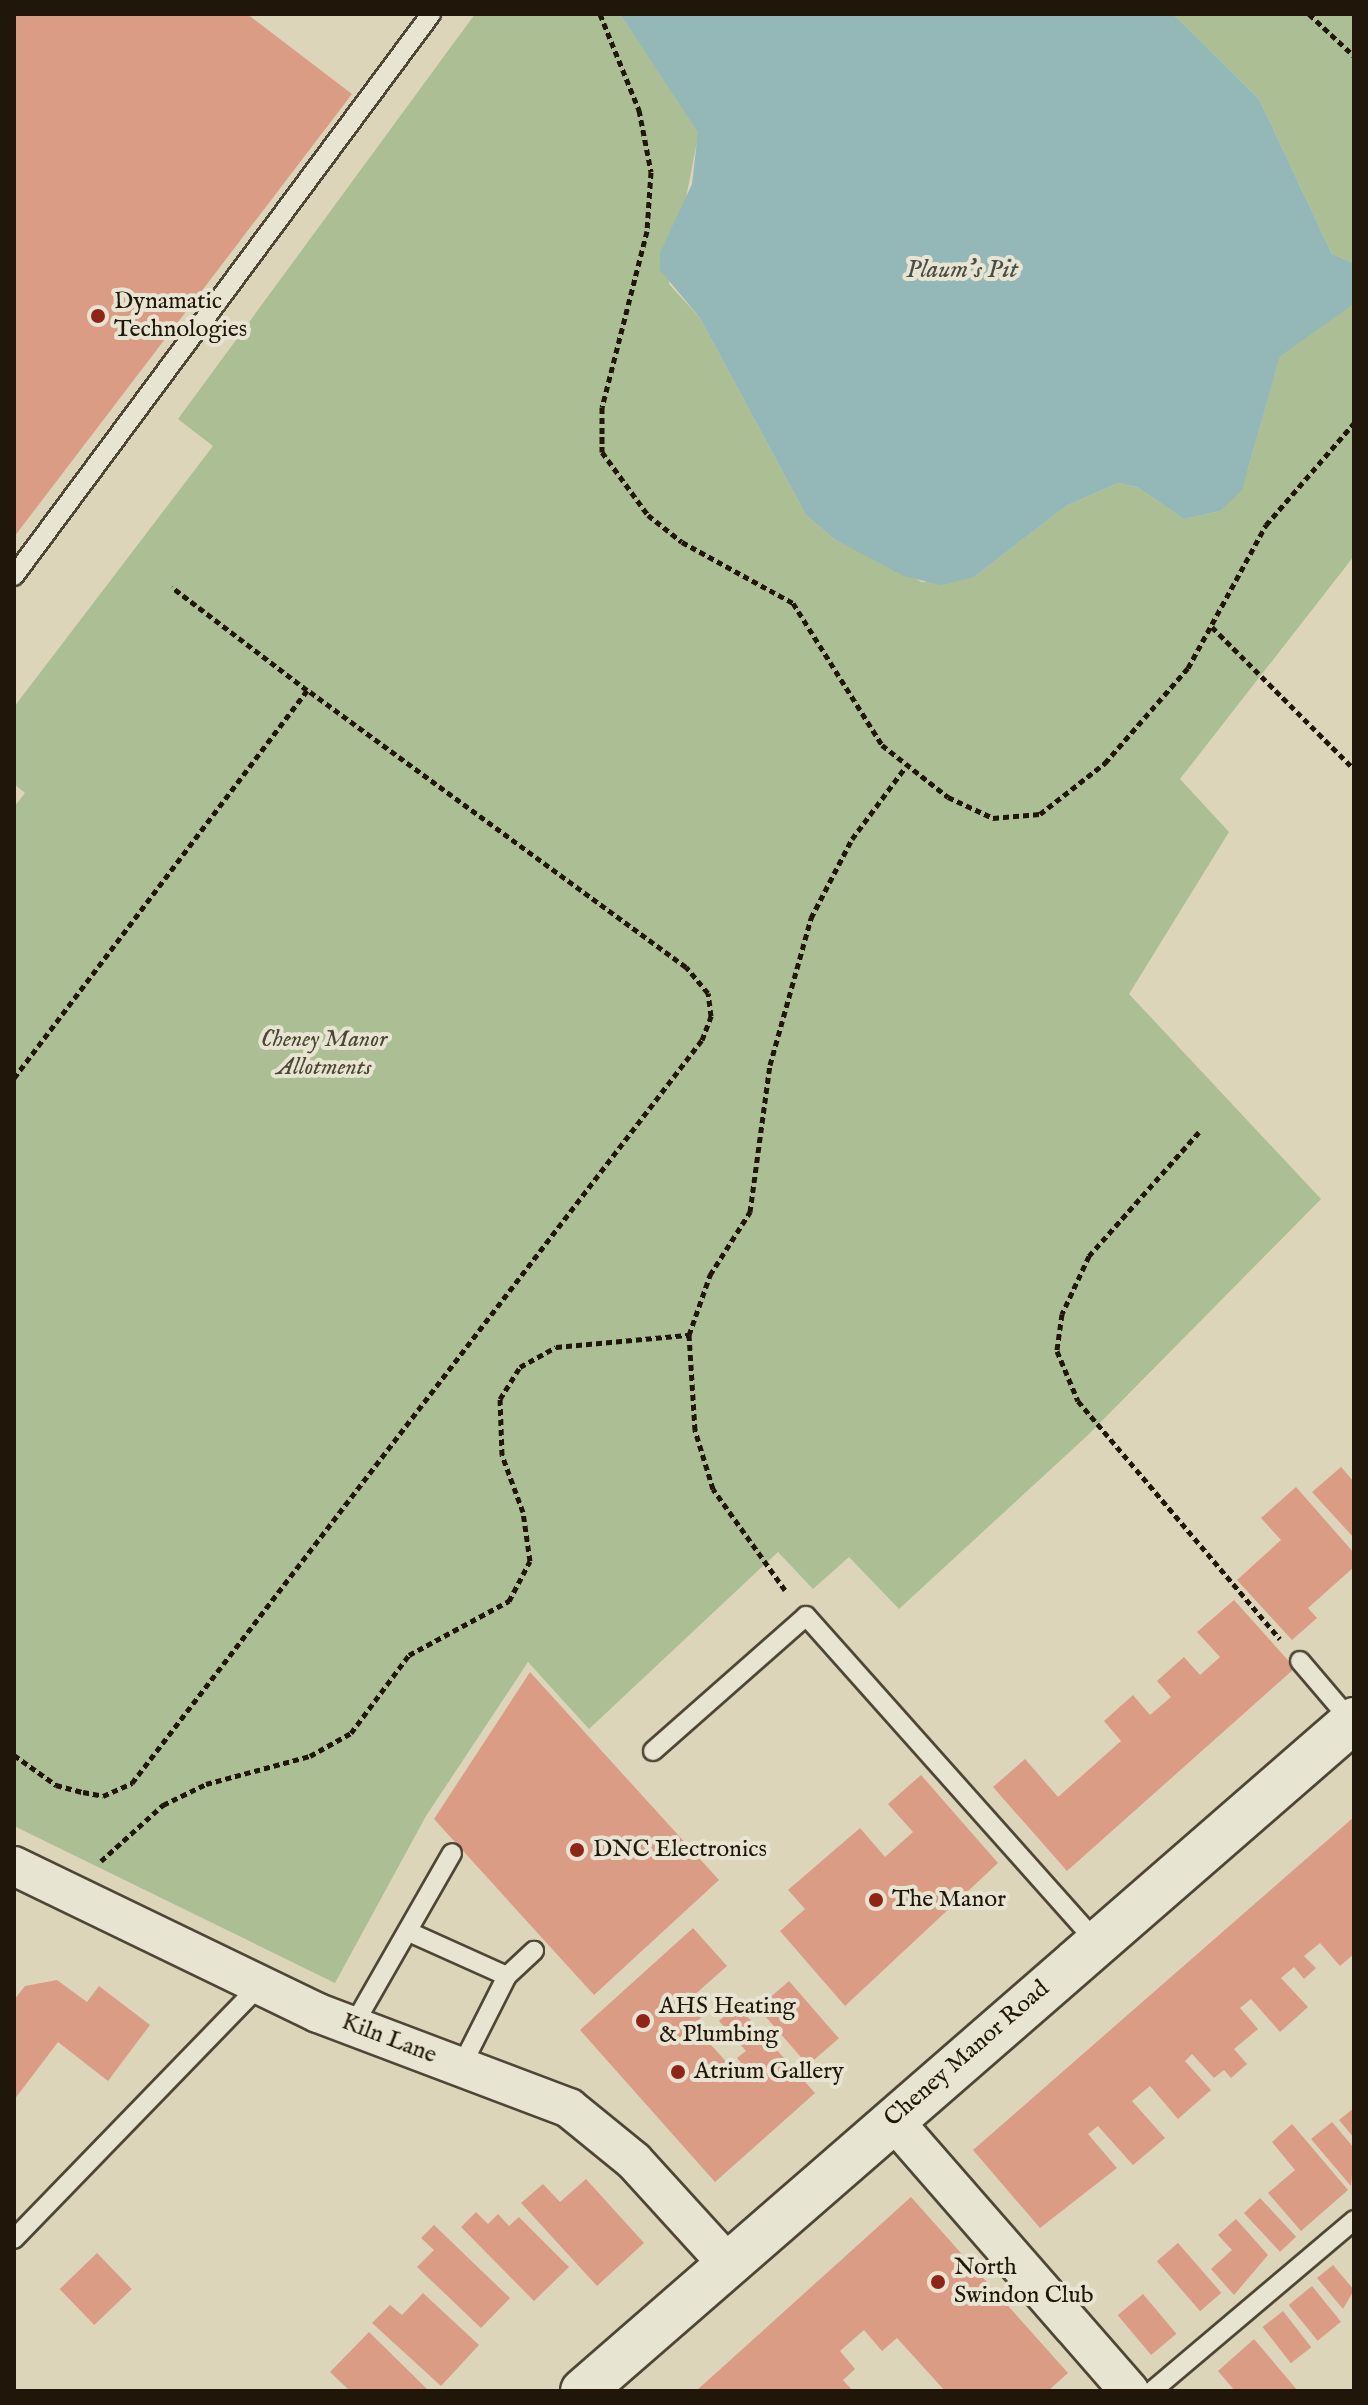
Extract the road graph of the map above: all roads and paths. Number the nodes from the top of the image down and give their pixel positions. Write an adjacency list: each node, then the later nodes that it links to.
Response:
1 (431, 14): 6 (lane)
2 (600, 14): 10 (path)
3 (1309, 14): 4 (path)
4 (1354, 56)
5 (1354, 423): 8 (path)
6 (14, 576)
7 (172, 587): 9 (path)
8 (1212, 627): 10 (path); 11 (path)
9 (307, 690): 12 (path); 19 (path)
10 (904, 769): 14 (path)
11 (1354, 769)
12 (14, 1078)
13 (1199, 1132): 16 (path)
14 (689, 1335): 15 (path); 22 (path)
15 (806, 1616): 18 (lane); 24 (lane)
16 (1300, 1661): 17 (lane)
17 (1353, 1721): 24 (main road, Cheney Manor Road)
18 (653, 1751)
19 (14, 1755)
20 (452, 1853): 23 (lane)
21 (14, 1866): 22 (street, Kiln Lane)
22 (73, 1896): 27 (street, Kiln Lane)
23 (409, 1932): 26 (lane); 28 (lane)
24 (1097, 1943): 30 (main road, Cheney Manor Road)
25 (534, 1951): 26 (lane)
26 (507, 1976): 29 (lane)
27 (259, 1986): 28 (street, Kiln Lane); 32 (lane)
28 (353, 2026): 29 (street, Kiln Lane)
29 (461, 2067): 33 (street, Kiln Lane)
30 (892, 2119): 33 (main road, Cheney Manor Road); 35 (street)
31 (1354, 2220): 36 (lane)
32 (14, 2239)
33 (726, 2262): 34 (main road, Cheney Manor Road)
34 (583, 2391)
35 (1129, 2391)
36 (1152, 2391)

